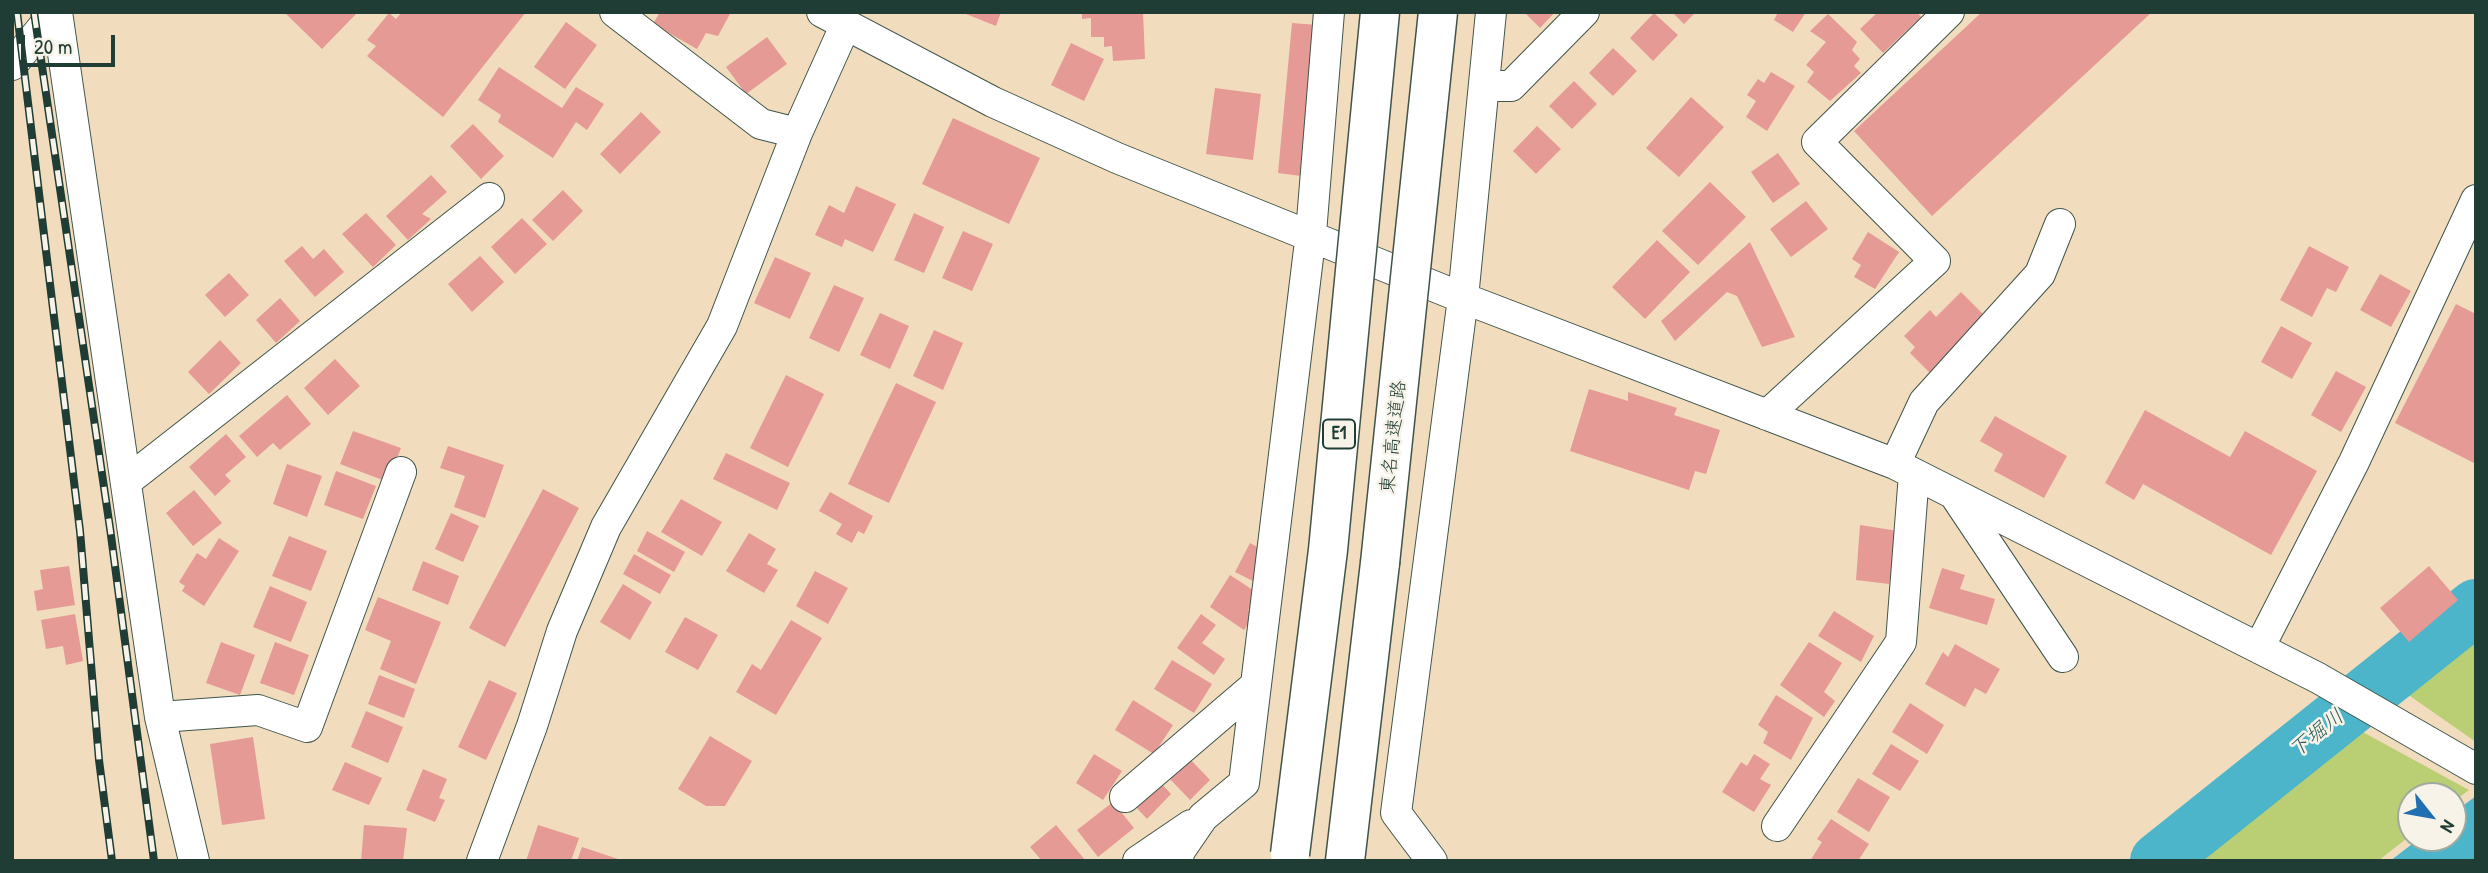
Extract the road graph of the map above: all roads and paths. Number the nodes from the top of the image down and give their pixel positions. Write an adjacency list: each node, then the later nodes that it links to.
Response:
1 (56, 12): 10 (street); 21 (street)
2 (615, 12): 12 (street)
3 (1329, 12): 16 (street)
4 (1380, 12): 31 (highway, E1, bridge)
5 (1438, 12): 32 (highway, 東名高速道路, bridge)
6 (1491, 12): 11 (street)
7 (1584, 12): 11 (street)
8 (1949, 12): 18 (street)
9 (834, 18): 12 (street); 16 (street)
10 (12, 65)
11 (1484, 86): 17 (street)
12 (796, 133): 34 (street)
13 (489, 198): 21 (street)
14 (2476, 200): 23 (street)
15 (2060, 224): 19 (street)
16 (1311, 233): 17 (street); 25 (street)
17 (1464, 298): 18 (street); 37 (street)
18 (1767, 415): 19 (street)
19 (1904, 469): 22 (street); 30 (street)
20 (401, 472): 26 (street)
21 (127, 481): 26 (street)
22 (1953, 493): 23 (street); 24 (street)
23 (2259, 648): 27 (street)
24 (2063, 657)
25 (1256, 685): 28 (street); 29 (street)
26 (160, 717): 33 (street)
27 (2471, 767)
28 (1125, 797)
29 (1203, 817): 35 (street); 36 (street)
30 (1777, 826)
31 (1290, 857)
32 (1345, 858)
33 (194, 861)
34 (482, 861)
35 (1138, 861)
36 (1178, 861)
37 (1432, 861)

